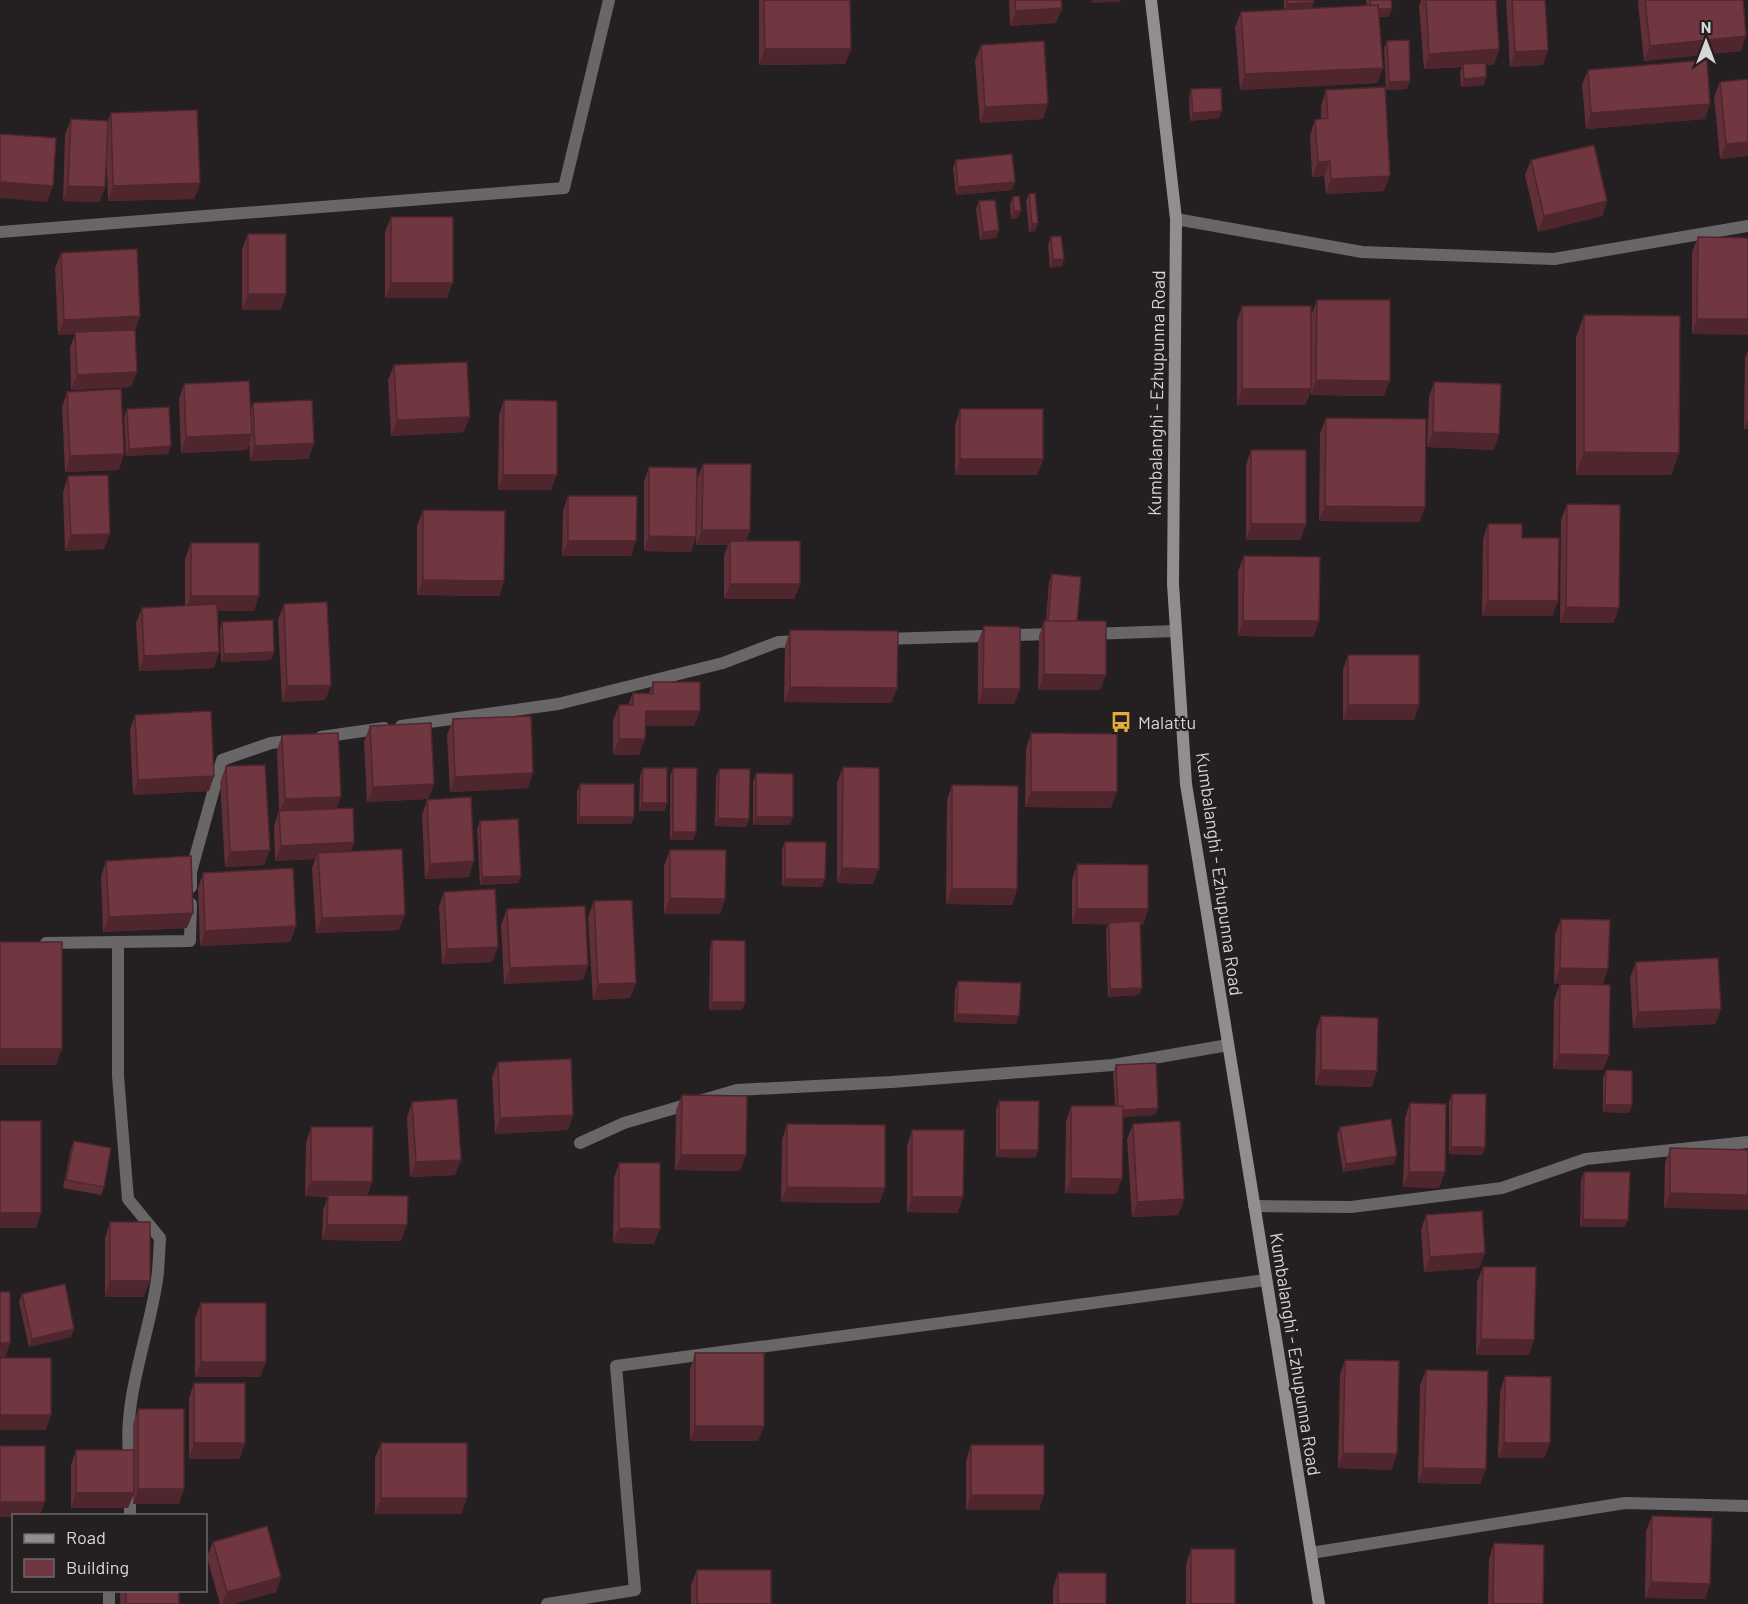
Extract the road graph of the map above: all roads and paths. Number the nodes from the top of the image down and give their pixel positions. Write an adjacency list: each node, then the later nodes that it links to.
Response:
1 (609, 0): 5 (street)
2 (1151, 0): 3 (main road, Kumbalanghi - Ezhupunna Road)
3 (1176, 219): 4 (street); 6 (main road, Kumbalanghi - Ezhupunna Road)
4 (1748, 226)
5 (0, 232)
6 (1175, 631): 7 (street); 11 (main road, Kumbalanghi - Ezhupunna Road)
7 (871, 640)
8 (813, 641): 10 (street)
9 (35, 943): 10 (street)
10 (118, 943): 17 (street)
11 (1228, 1045): 13 (street); 14 (main road, Kumbalanghi - Ezhupunna Road)
12 (1748, 1142): 14 (street)
13 (580, 1143)
14 (1254, 1206): 15 (main road, Kumbalanghi - Ezhupunna Road)
15 (1266, 1280): 18 (main road, Kumbalanghi - Ezhupunna Road); 19 (street)
16 (1748, 1506): 18 (street)
17 (130, 1514)
18 (1311, 1553): 20 (main road, Kumbalanghi - Ezhupunna Road)
19 (547, 1604)
20 (1319, 1604)

